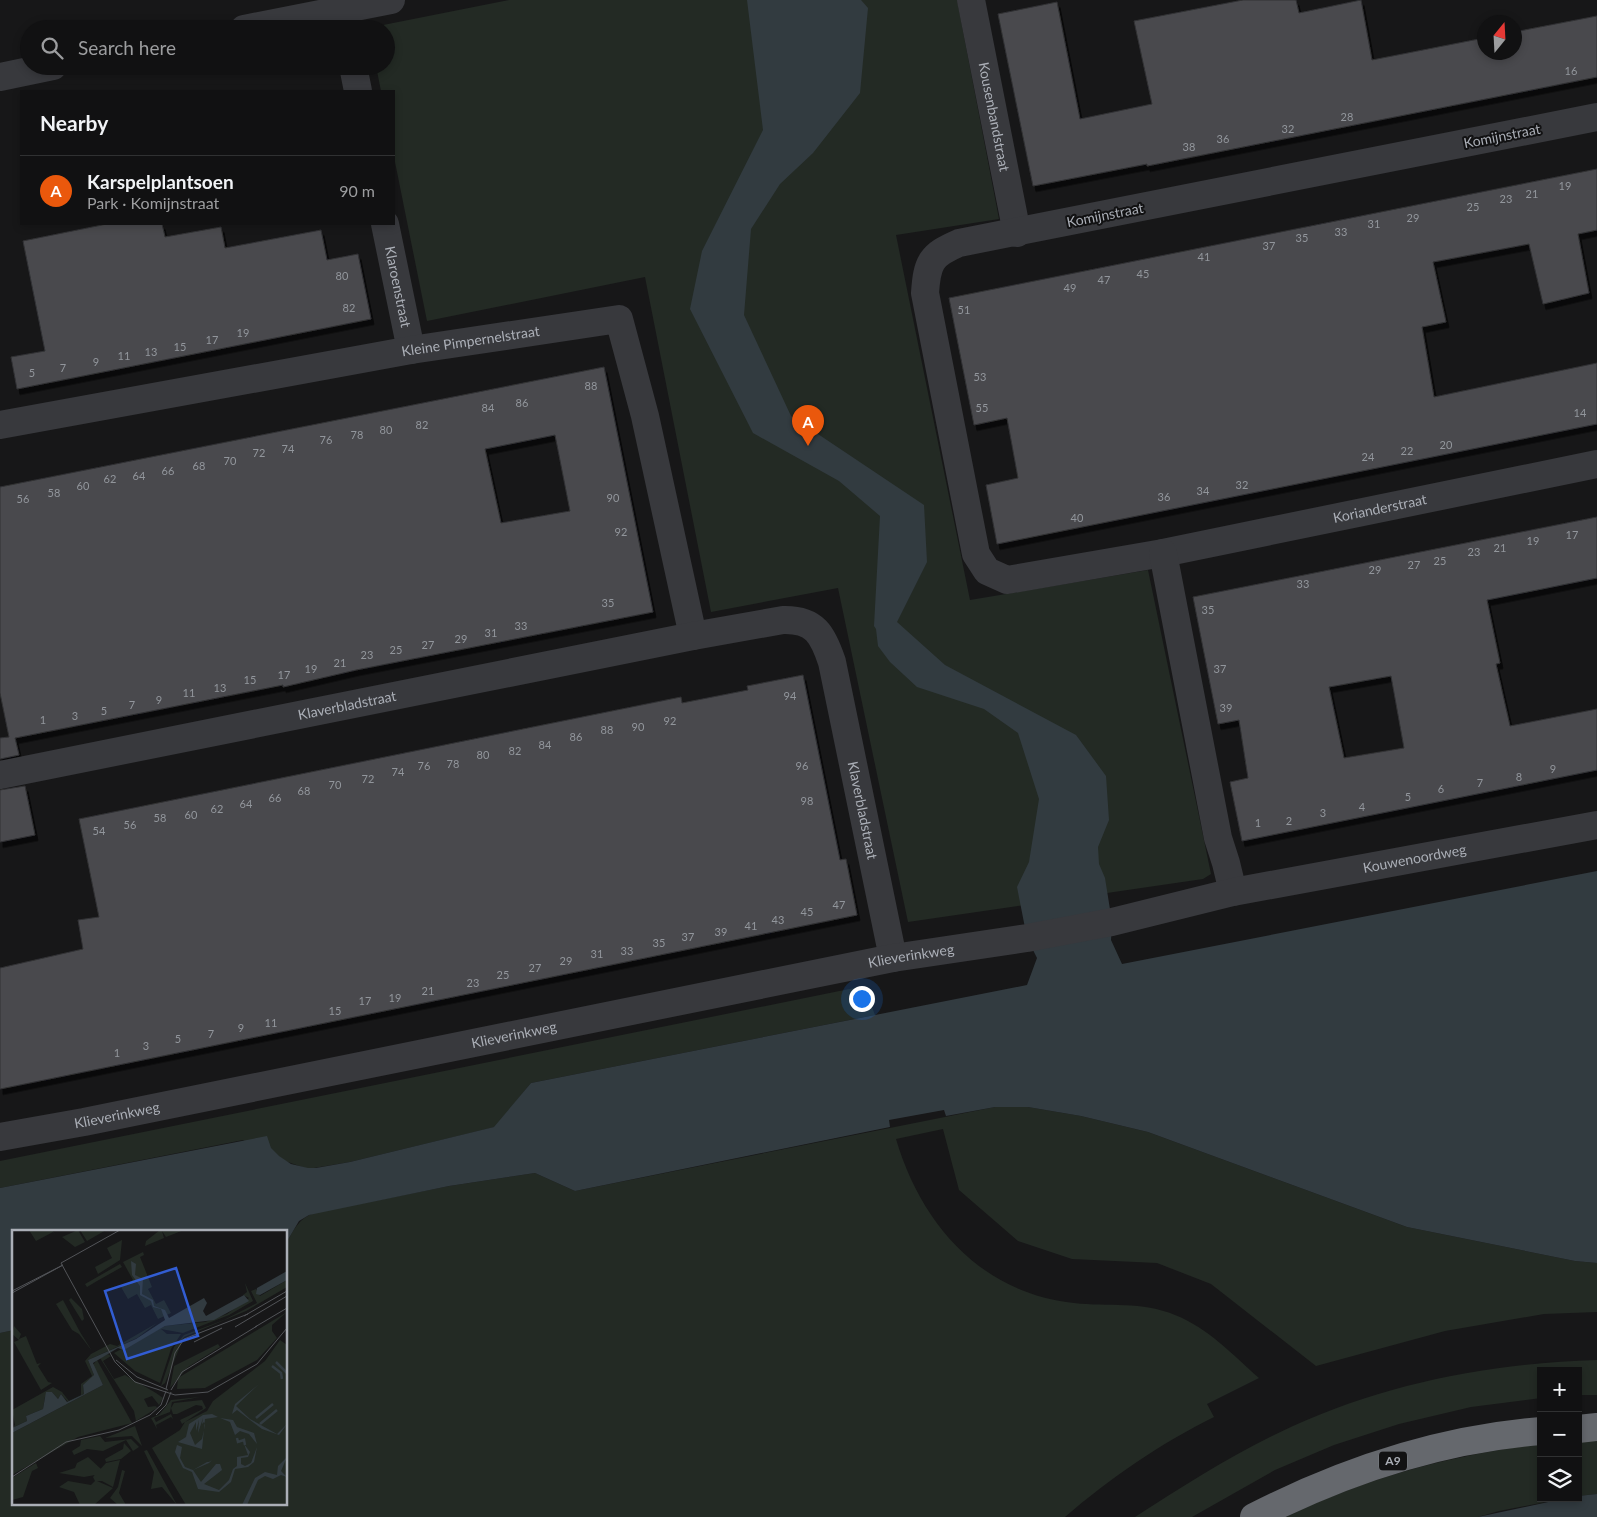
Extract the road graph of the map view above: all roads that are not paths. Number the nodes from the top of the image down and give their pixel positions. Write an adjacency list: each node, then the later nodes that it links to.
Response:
1 (391, 0): 3 (street)
2 (971, 0): 10 (street, Kousenbandstraat)
3 (343, 19)
4 (20, 73): 6 (street)
5 (355, 75): 7 (street)
6 (0, 77)
7 (358, 90)
8 (1597, 116): 10 (street, Komijnstraat)
9 (385, 225): 11 (street, Klaroenstraat)
10 (1017, 233): 15 (street, Komijnstraat)
11 (411, 350): 12 (street, Kleine Pimpernelstraat); 16 (street, Kleine Pimpernelstraat)
12 (0, 425)
13 (1597, 464): 14 (street, Korianderstraat)
14 (1163, 553): 15 (street, Korianderstraat); 19 (street)
15 (987, 571)
16 (693, 636): 17 (street, Klaverbladstraat); 20 (street, Klaverbladstraat)
17 (0, 775)
18 (1597, 824): 19 (street, Kouwenoordweg)
19 (1233, 892): 20 (street, Klieverinkweg)
20 (893, 958): 21 (street, Klieverinkweg)
21 (0, 1137)
22 (1597, 1427): 23 (highway)
23 (1582, 1429)
24 (1537, 1433): 25 (highway, A9)
25 (1254, 1517)

